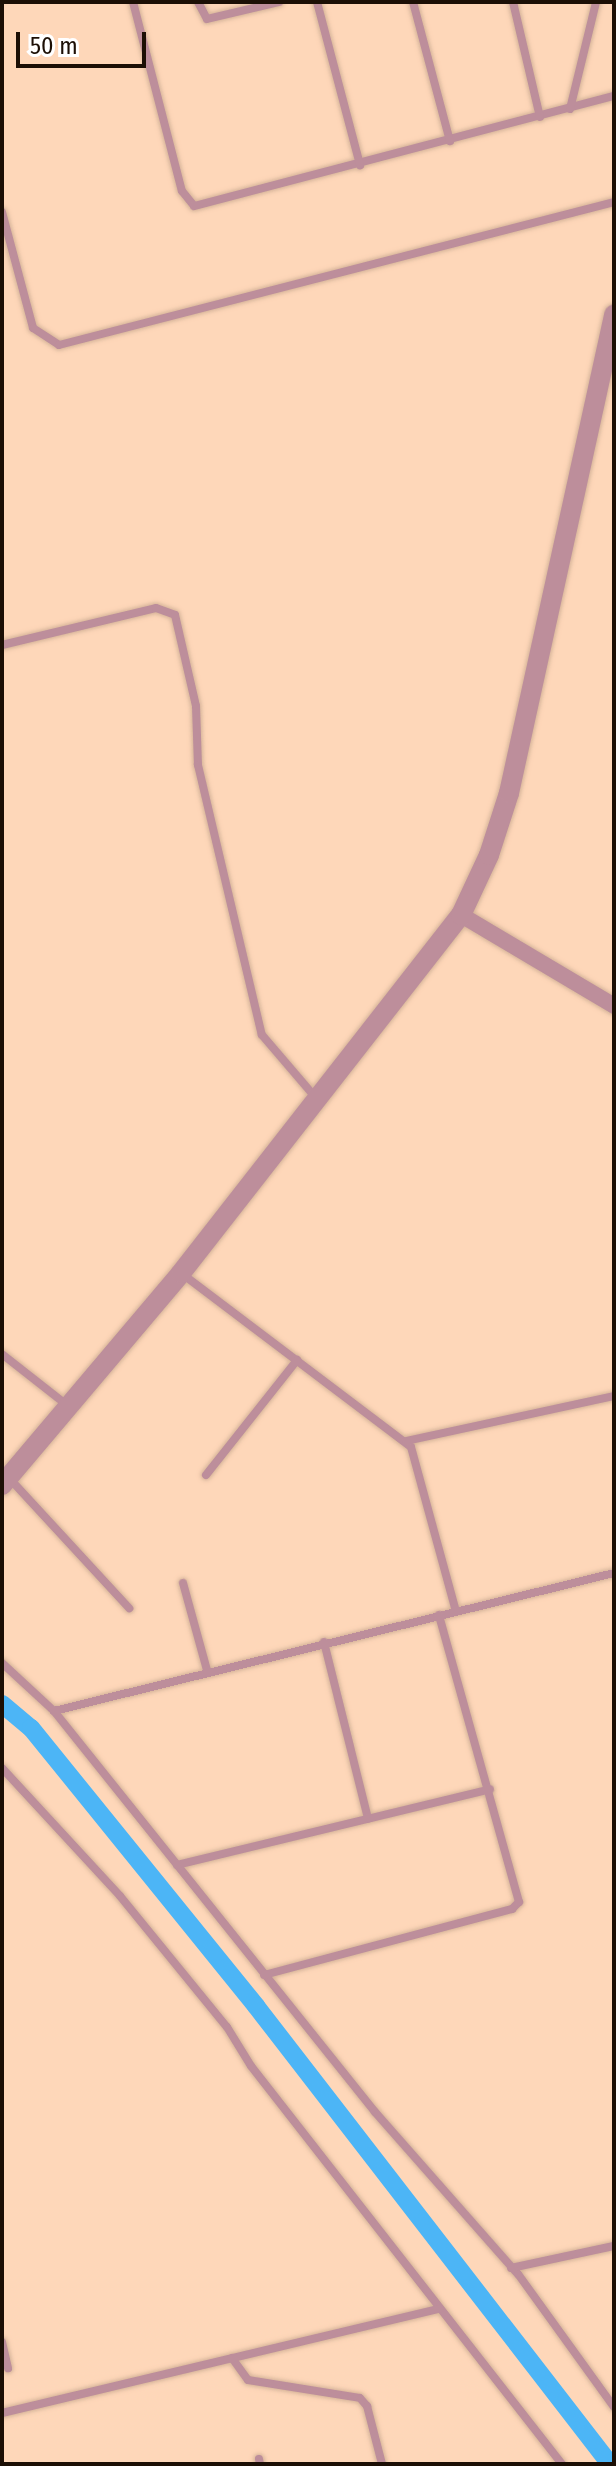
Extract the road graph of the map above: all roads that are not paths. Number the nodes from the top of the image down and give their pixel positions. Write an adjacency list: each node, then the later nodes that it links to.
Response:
1 (133, 2): 12 (lane)
2 (198, 2): 3 (lane)
3 (279, 2)
4 (317, 2): 12 (lane)
5 (413, 2): 11 (lane)
6 (513, 2): 10 (lane)
7 (596, 2): 9 (lane)
8 (614, 96): 9 (lane)
9 (570, 109): 10 (lane)
10 (540, 117): 11 (lane)
11 (450, 141): 12 (lane)
12 (360, 165)
13 (614, 202): 14 (lane)
14 (2, 212)
15 (614, 314): 17 (street)
16 (2, 645): 19 (lane)
17 (461, 915): 18 (street); 19 (street)
18 (614, 1006)
19 (317, 1099): 20 (street)
20 (181, 1273): 22 (lane); 24 (street)
21 (2, 1354): 24 (lane)
22 (297, 1360): 25 (lane); 26 (lane)
23 (614, 1396): 25 (lane)
24 (69, 1406): 27 (street)
25 (406, 1441): 31 (lane)
26 (206, 1475)
27 (5, 1481): 30 (lane)
28 (614, 1573): 31 (lane)
29 (183, 1583): 35 (lane)
30 (129, 1608)
31 (456, 1611): 32 (lane)
32 (439, 1615): 33 (lane); 38 (lane)
33 (324, 1642): 35 (lane); 39 (lane)
34 (2, 1663): 36 (lane)
35 (207, 1670): 36 (lane)
36 (54, 1711): 40 (lane)
37 (2, 1768): 44 (lane)
38 (490, 1789): 39 (lane); 41 (lane)
39 (368, 1819): 40 (lane)
40 (177, 1865): 41 (lane)
41 (264, 1975): 43 (lane)
42 (614, 2246): 43 (lane)
43 (511, 2268): 48 (lane)
44 (440, 2309): 46 (lane); 51 (lane)
45 (2, 2342): 47 (lane)
46 (232, 2358): 49 (lane); 50 (lane)
47 (8, 2368)
48 (614, 2407)
49 (2, 2413)
50 (382, 2464)
51 (562, 2464)

